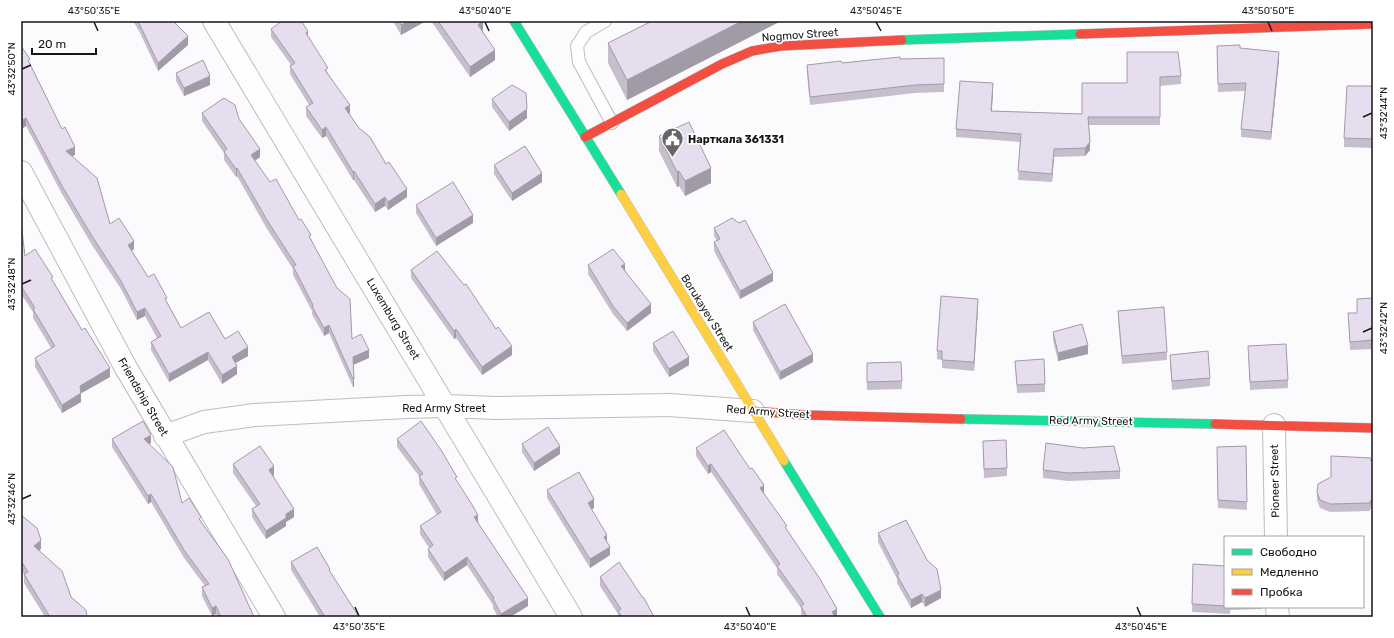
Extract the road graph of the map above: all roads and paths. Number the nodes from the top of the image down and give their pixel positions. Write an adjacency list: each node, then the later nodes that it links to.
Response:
1 (214, 21): 8 (street, Luxemburg Street)
2 (514, 21): 6 (street, Borukayev Street)
3 (605, 21): 5 (lane)
4 (1373, 24): 5 (street, Nogmov Street)
5 (612, 123): 6 (street, Nogmov Street)
6 (585, 137): 9 (street, Borukayev Street)
7 (21, 172): 12 (street, Friendship Street)
8 (446, 406): 9 (street, Red Army Street); 12 (street, Red Army Street); 15 (street, Luxemburg Street)
9 (753, 410): 10 (street, Red Army Street); 16 (street, Borukayev Street)
10 (1274, 425): 11 (street, Red Army Street); 13 (street, Pioneer Street)
11 (1373, 428)
12 (165, 436): 14 (street, Friendship Street)
13 (1276, 536)
14 (274, 617)
15 (571, 617)
16 (880, 617)

